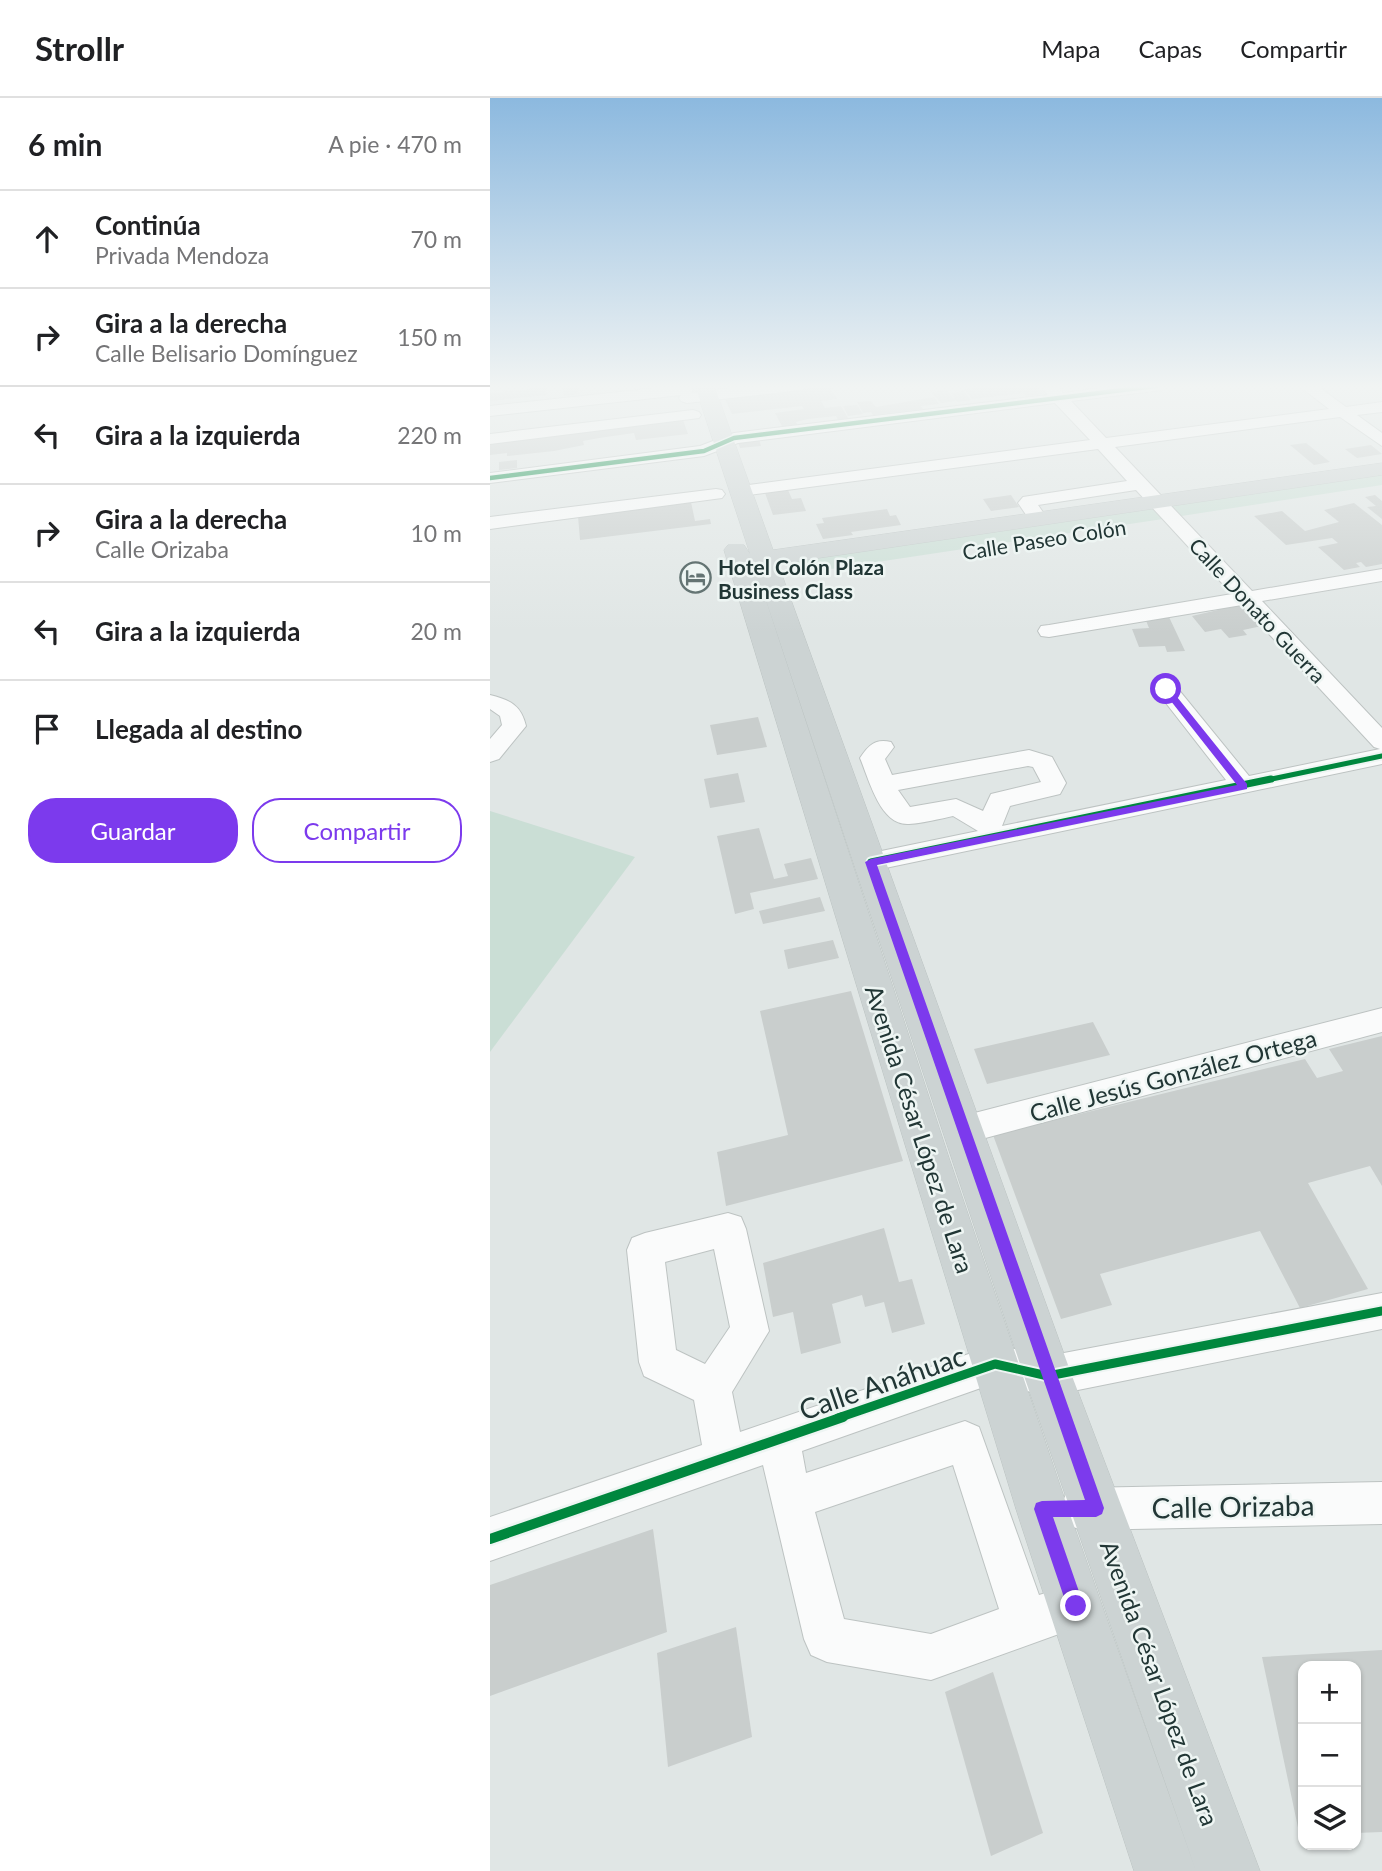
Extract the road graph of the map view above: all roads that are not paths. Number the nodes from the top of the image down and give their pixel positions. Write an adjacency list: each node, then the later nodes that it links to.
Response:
1 (617, 468): 7 (street)
2 (688, 468): 12 (street)
3 (724, 468): 16 (main road, Avenida César López de Lara)
4 (1124, 468): 11 (street, Calle Donato Guerra)
5 (1382, 469): 11 (main road, Calle Paseo Colón)
6 (490, 478): 7 (street)
7 (592, 479): 10 (street); 12 (street)
8 (490, 486): 13 (street)
9 (1382, 489): 14 (main road, Calle Paseo Colón)
10 (561, 492)
11 (1148, 492): 14 (street, Calle Donato Guerra); 16 (main road, Calle Paseo Colón)
12 (674, 499): 15 (street)
13 (490, 510)
14 (1173, 519): 16 (main road, Calle Paseo Colón); 18 (street, Calle Donato Guerra)
15 (490, 523)
16 (772, 568): 25 (main road, Avenida César López de Lara); 35 (main road, Avenida César López de Lara)
17 (1382, 575): 18 (street)
18 (1246, 597): 19 (street); 22 (street, Calle Donato Guerra)
19 (1049, 631)
20 (1166, 689): 27 (street)
21 (490, 702): 23 (street)
22 (1382, 742)
23 (490, 754)
24 (1382, 757): 27 (street)
25 (837, 765): 26 (street); 31 (main road, Avenida César López de Lara)
26 (885, 784): 28 (street); 29 (street)
27 (1244, 786): 30 (street)
28 (1000, 800): 29 (street); 30 (street)
29 (956, 807): 30 (street)
30 (992, 831): 31 (street)
31 (871, 862): 33 (main road, Avenida César López de Lara)
32 (1382, 1020): 33 (street, Calle Jesús González Ortega)
33 (963, 1130): 36 (main road, Avenida César López de Lara)
34 (1382, 1311): 36 (street, Calle Anáhuac)
35 (995, 1364): 36 (street, Calle Anáhuac); 38 (street, Calle Anáhuac); 43 (main road, Avenida César López de Lara)
36 (1048, 1376): 42 (main road, Avenida César López de Lara)
37 (712, 1388): 39 (street)
38 (779, 1440): 39 (street, Calle Anáhuac); 40 (street)
39 (725, 1459): 44 (street, Calle Anáhuac)
40 (790, 1499): 46 (street); 46 (street)
41 (1382, 1503): 42 (street, Calle Orizaba)
42 (1096, 1508): 43 (street, Calle Orizaba); 48 (main road, Avenida César López de Lara)
43 (1042, 1509): 45 (main road, Avenida César López de Lara)
44 (490, 1539)
45 (1076, 1606): 46 (street); 47 (main road, Avenida César López de Lara)
46 (1026, 1622)
47 (1165, 1871)
48 (1228, 1871)

